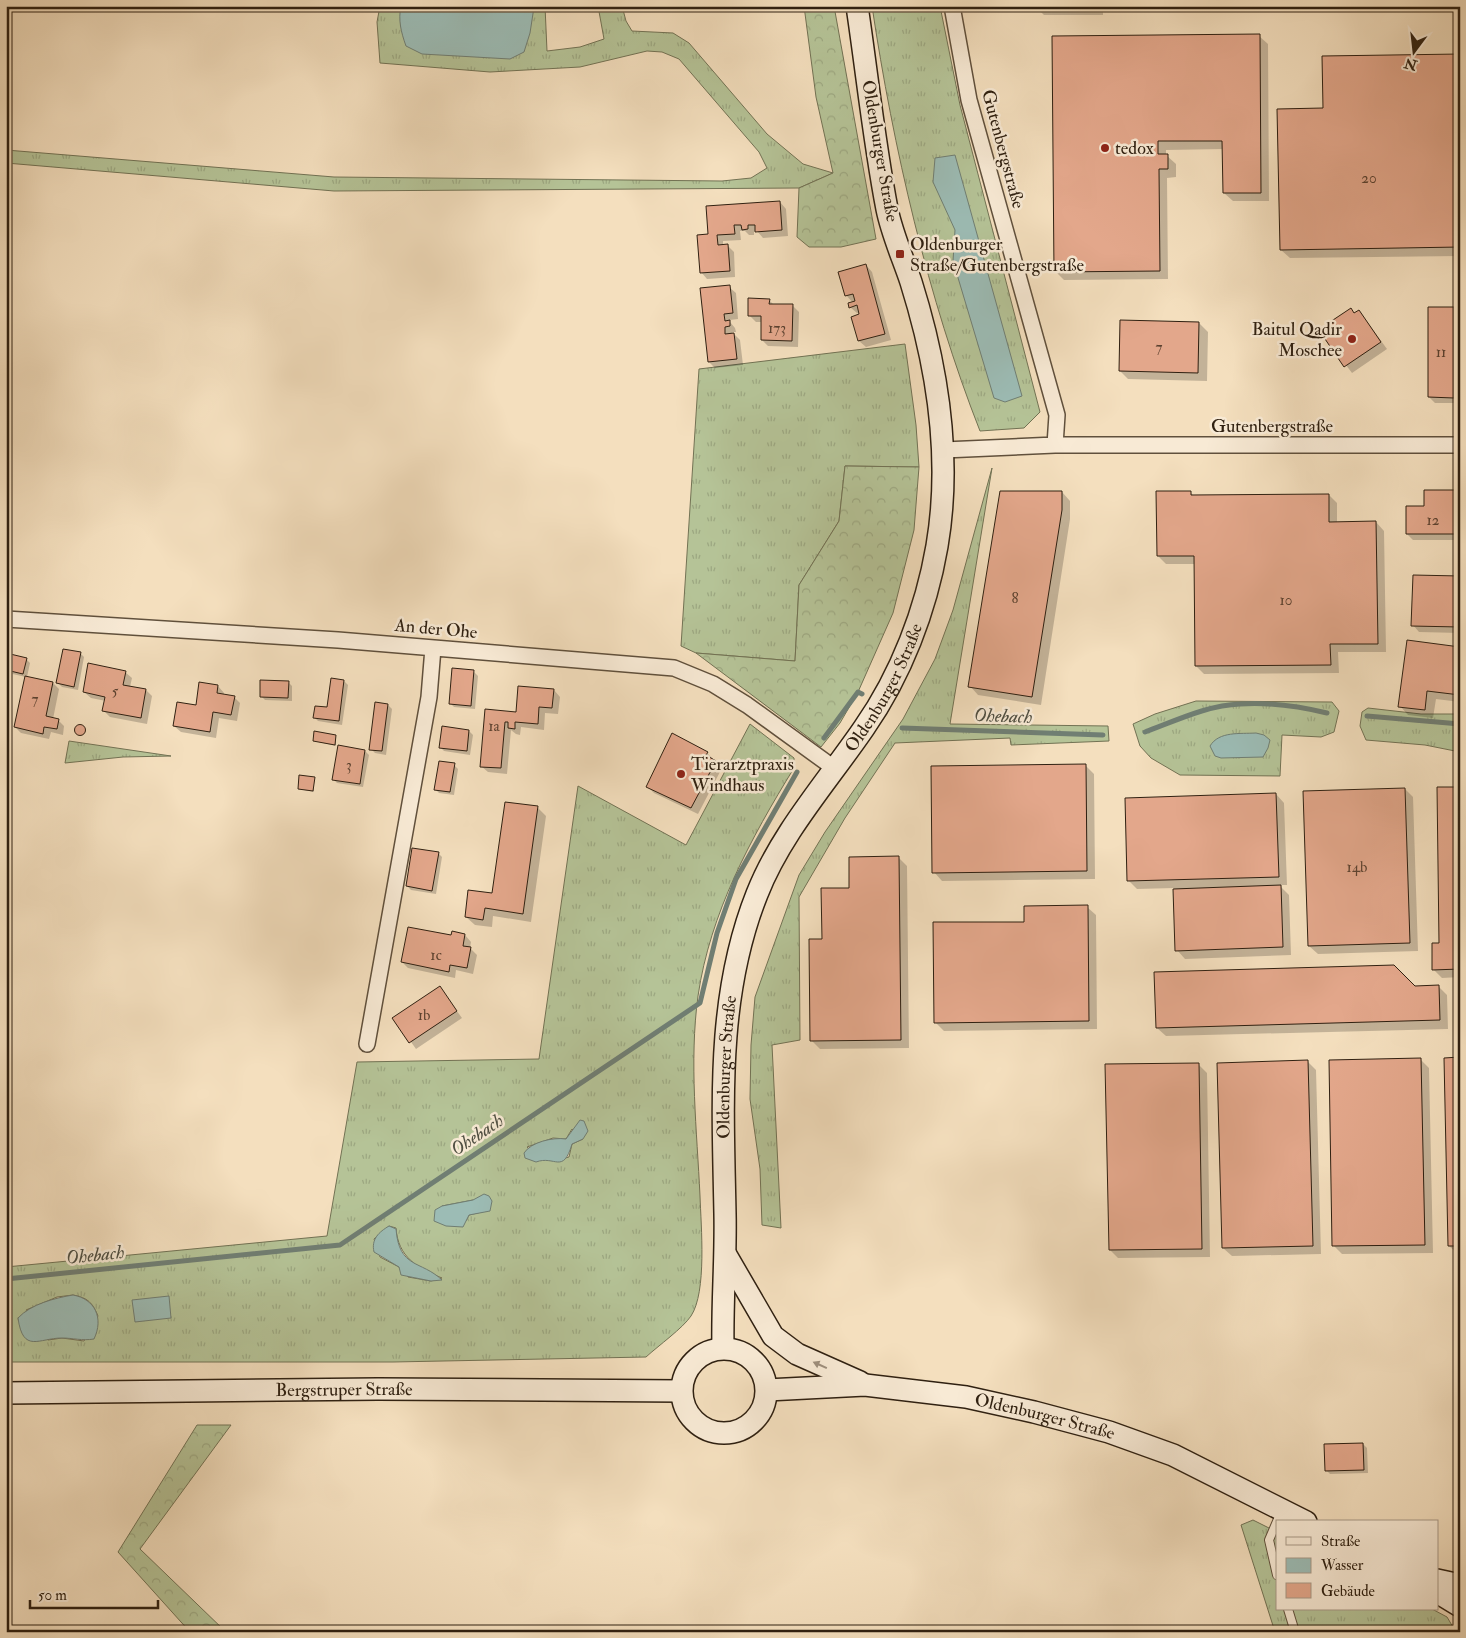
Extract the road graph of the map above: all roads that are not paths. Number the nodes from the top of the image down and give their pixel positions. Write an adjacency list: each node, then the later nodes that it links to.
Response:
1 (856, 6): 5 (main road, Oldenburger Straße)
2 (952, 6): 3 (street, Gutenbergstraße)
3 (1055, 445): 4 (street, Gutenbergstraße); 5 (street, Gutenbergstraße)
4 (1460, 445)
5 (944, 450): 8 (main road, Oldenburger Straße)
6 (6, 619): 7 (street, An der Ohe)
7 (433, 648): 8 (street, An der Ohe); 9 (street)
8 (834, 768): 10 (main road, Oldenburger Straße)
9 (367, 1044)
10 (726, 1255): 11 (main road, Oldenburger Straße); 12 (main road, one-way to 10)
11 (723, 1348): 13 (main road); 14 (main road)
12 (865, 1385): 13 (main road, Oldenburger Straße); 16 (main road, Oldenburger Straße)
13 (767, 1390): 14 (main road)
14 (682, 1391): 15 (main road, Bergstruper Straße)
15 (6, 1393)
16 (1282, 1510): 17 (lane); 18 (main road, Oldenburger Straße)
17 (1278, 1520)
18 (1302, 1520)
19 (1276, 1524): 20 (lane)
20 (1276, 1571)
21 (1438, 1580): 22 (main road)
22 (1460, 1585)
23 (1438, 1593): 24 (main road)
24 (1460, 1606)
25 (1288, 1610): 26 (lane)
26 (1295, 1632)

